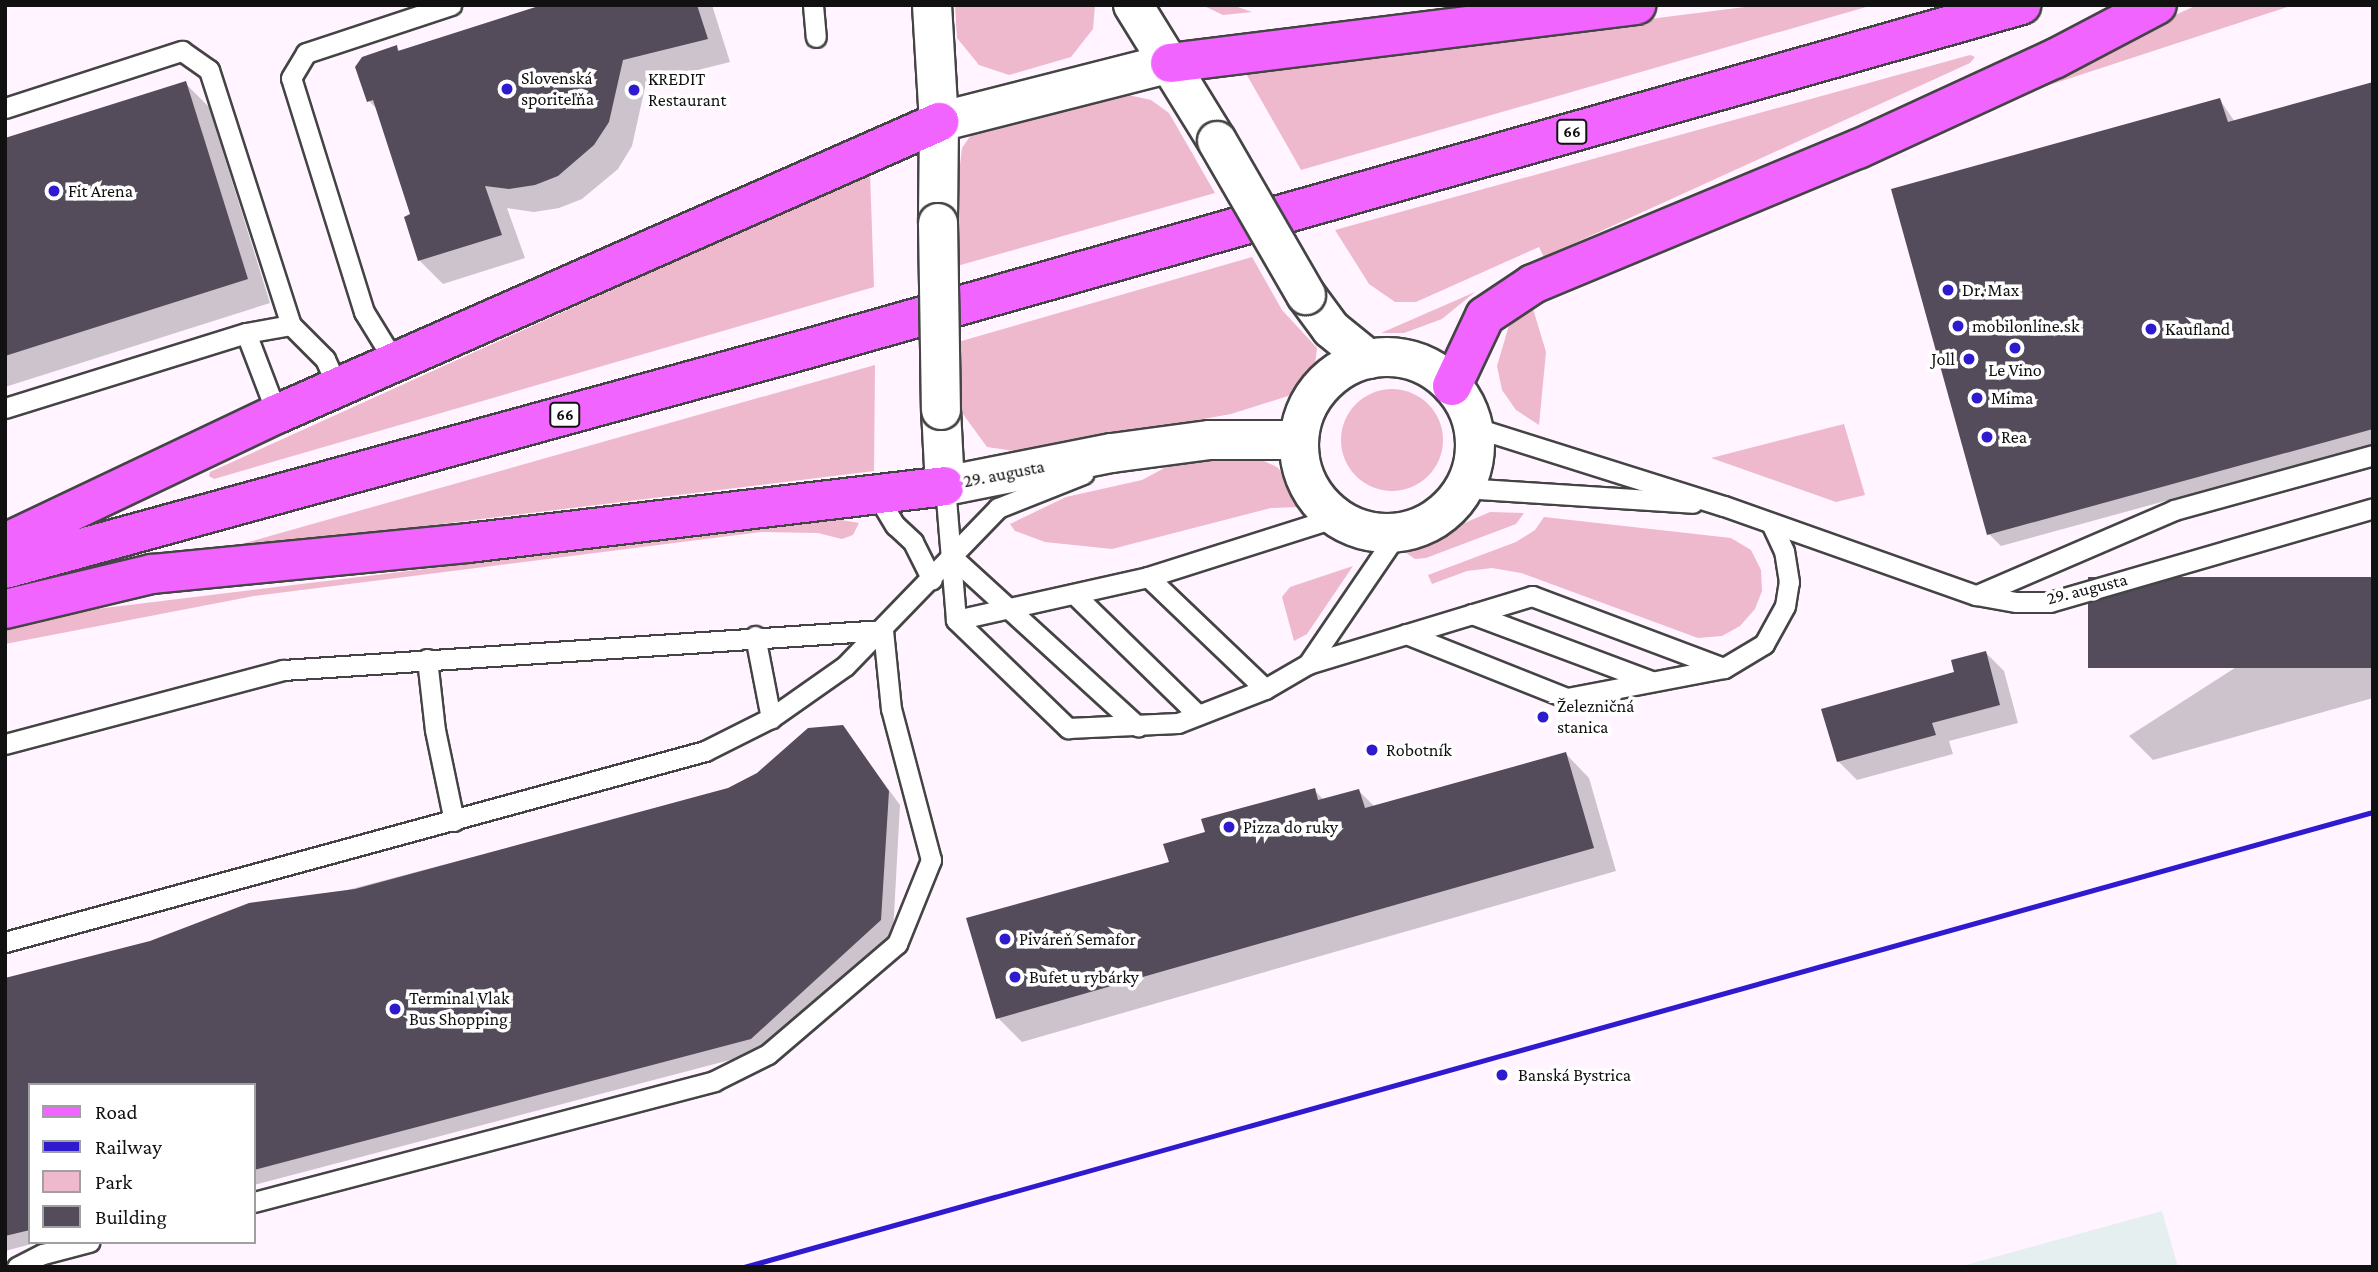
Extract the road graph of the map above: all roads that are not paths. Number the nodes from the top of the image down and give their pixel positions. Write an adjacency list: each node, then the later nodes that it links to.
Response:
1 (451, 5): 15 (lane)
2 (813, 5): 8 (lane)
3 (932, 5): 11 (street, 29. augusta)
4 (1133, 5): 9 (street)
5 (1636, 5): 9 (main road)
6 (2021, 5): 34 (main road, 66)
7 (2157, 5): 16 (main road)
8 (816, 37)
9 (1170, 63): 11 (street); 14 (street, bridge)
10 (5, 108): 12 (lane)
11 (939, 122): 15 (main road); 24 (street, 29. augusta, bridge)
12 (291, 326): 13 (lane); 17 (lane)
13 (246, 333): 18 (lane); 19 (lane)
14 (1368, 359): 16 (street); 21 (street)
15 (396, 364): 17 (main road)
16 (1452, 386): 20 (street)
17 (338, 388): 19 (main road)
18 (5, 408)
19 (277, 414): 32 (main road)
20 (1473, 427): 25 (street); 27 (lane, 29. augusta)
21 (1298, 440): 22 (street, 29. augusta); 29 (street)
22 (1112, 453): 24 (street, 29. augusta); 33 (lane)
23 (2373, 455): 38 (lane)
24 (945, 486): 26 (main road); 33 (lane)
25 (1463, 488): 27 (lane, 29. augusta); 31 (street)
26 (878, 496): 36 (lane); 39 (main road)
27 (1724, 506): 30 (lane, 29. augusta)
28 (2373, 508): 38 (lane, 29. augusta)
29 (1337, 517): 31 (street); 35 (lane)
30 (1771, 523): 38 (lane, 29. augusta); 48 (lane)
31 (1398, 532): 47 (lane)
32 (5, 543)
33 (951, 556): 36 (lane); 40 (lane); 42 (lane)
34 (5, 569)
35 (1148, 577): 37 (lane); 50 (lane)
36 (932, 580): 43 (lane)
37 (1074, 594): 40 (lane); 51 (lane)
38 (1976, 595)
39 (5, 609)
40 (1006, 610): 42 (lane); 53 (lane)
41 (1472, 614): 44 (lane); 48 (lane); 49 (lane)
42 (956, 620): 53 (lane)
43 (883, 630): 45 (lane); 52 (lane); 57 (lane)
44 (1406, 634): 47 (lane); 49 (lane)
45 (755, 636): 46 (lane); 52 (lane)
46 (427, 659): 54 (lane); 55 (lane)
47 (1308, 664): 50 (lane)
48 (1724, 668): 49 (lane)
49 (1653, 682)
50 (1265, 689): 51 (lane)
51 (1198, 715): 53 (lane)
52 (771, 718): 55 (lane)
53 (1138, 727)
54 (5, 744)
55 (454, 821): 56 (lane)
56 (5, 942)
57 (256, 1201)
58 (81, 1244): 59 (lane)
59 (17, 1267)

